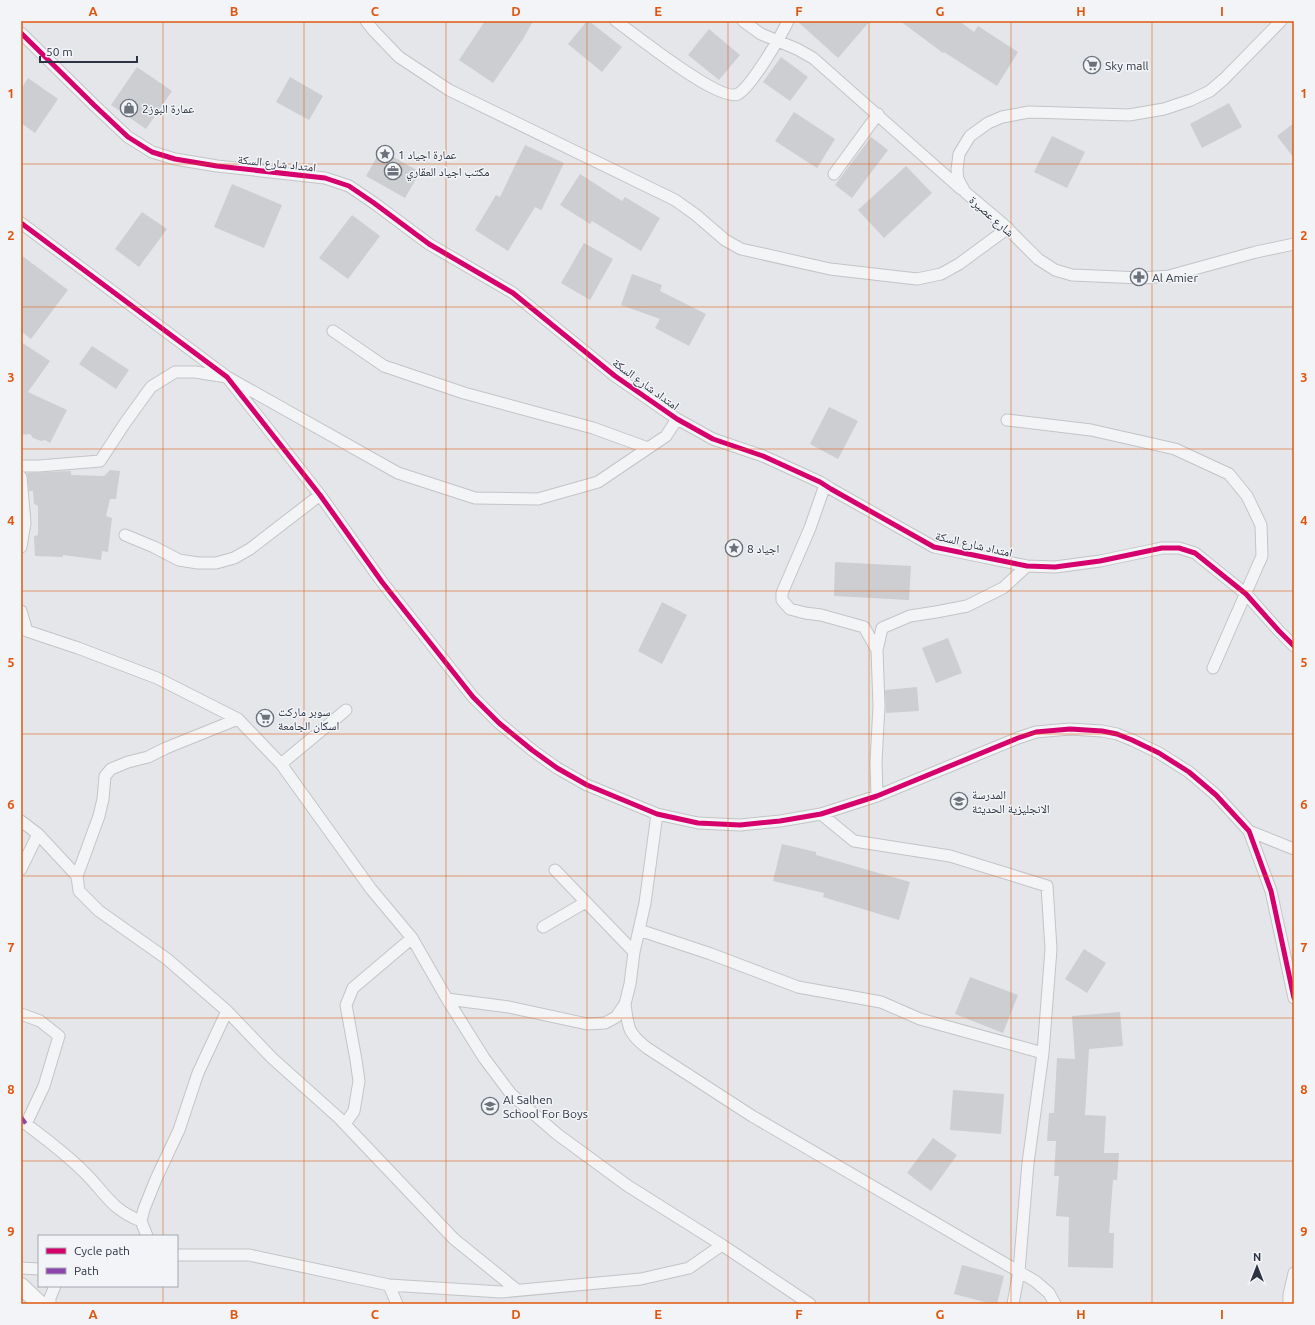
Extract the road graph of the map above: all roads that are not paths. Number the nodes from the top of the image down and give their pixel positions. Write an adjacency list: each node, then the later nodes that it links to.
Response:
1 (366, 21): 12 (street)
2 (616, 21): 7 (street)
3 (743, 21): 7 (street)
4 (788, 21): 7 (street)
5 (1281, 21): 10 (street, شارع عصيرة)
6 (21, 32): 16 (street, امتداد شارع السكة)
7 (778, 41): 8 (street)
8 (878, 114): 9 (street); 10 (street)
9 (834, 174)
10 (965, 192): 12 (street, شارع عصيرة)
11 (21, 223): 15 (street)
12 (1008, 228): 13 (street, شارع عصيرة)
13 (1294, 244)
14 (333, 331): 18 (street)
15 (228, 377): 18 (street); 19 (street); 22 (street)
16 (677, 419): 18 (street); 21 (street, امتداد شارع السكة)
17 (1007, 420): 26 (street)
18 (648, 448)
19 (21, 466)
20 (21, 476): 24 (street)
21 (825, 485): 25 (street, امتداد شارع السكة); 30 (street)
22 (320, 495): 23 (street); 36 (street)
23 (125, 535)
24 (21, 547)
25 (1027, 566): 26 (street, امتداد شارع السكة); 30 (street)
26 (1246, 594): 29 (street, امتداد شارع السكة); 31 (street)
27 (21, 611): 28 (street)
28 (24, 630): 33 (street)
29 (1294, 646)
30 (877, 650): 35 (street)
31 (1213, 668)
32 (346, 710): 34 (street)
33 (238, 719): 34 (street); 44 (street)
34 (281, 764): 48 (street)
35 (877, 796): 37 (street); 39 (street)
36 (657, 814): 37 (street); 47 (street)
37 (821, 814): 55 (street)
38 (21, 821): 40 (street)
39 (1249, 831): 41 (street); 50 (street)
40 (38, 834): 42 (street); 44 (street)
41 (1294, 849)
42 (21, 869)
43 (555, 870): 45 (street)
44 (77, 876): 53 (street)
45 (586, 902): 46 (street); 49 (street)
46 (543, 927)
47 (639, 930): 49 (street); 55 (street)
48 (412, 938): 51 (street); 56 (street)
49 (634, 952): 52 (street)
50 (1294, 998)
51 (447, 999): 52 (street); 59 (street)
52 (625, 1004): 63 (street)
53 (227, 1011): 56 (street); 57 (street)
54 (21, 1014): 57 (street)
55 (1043, 1053): 63 (street)
56 (345, 1124): 68 (street)
57 (141, 1221): 58 (street)
58 (147, 1235)
59 (722, 1245): 68 (street); 72 (street)
60 (178, 1255): 65 (street)
61 (21, 1268): 62 (street)
62 (38, 1269)
63 (1019, 1271): 73 (street); 74 (street)
64 (1294, 1273): 75 (street)
65 (389, 1285): 68 (street); 71 (street)
66 (21, 1286): 69 (main road)
67 (55, 1287): 70 (street)
68 (517, 1290)
69 (40, 1304)
70 (50, 1304)
71 (397, 1304)
72 (810, 1304)
73 (1013, 1304)
74 (1055, 1304)
75 (1289, 1304)

